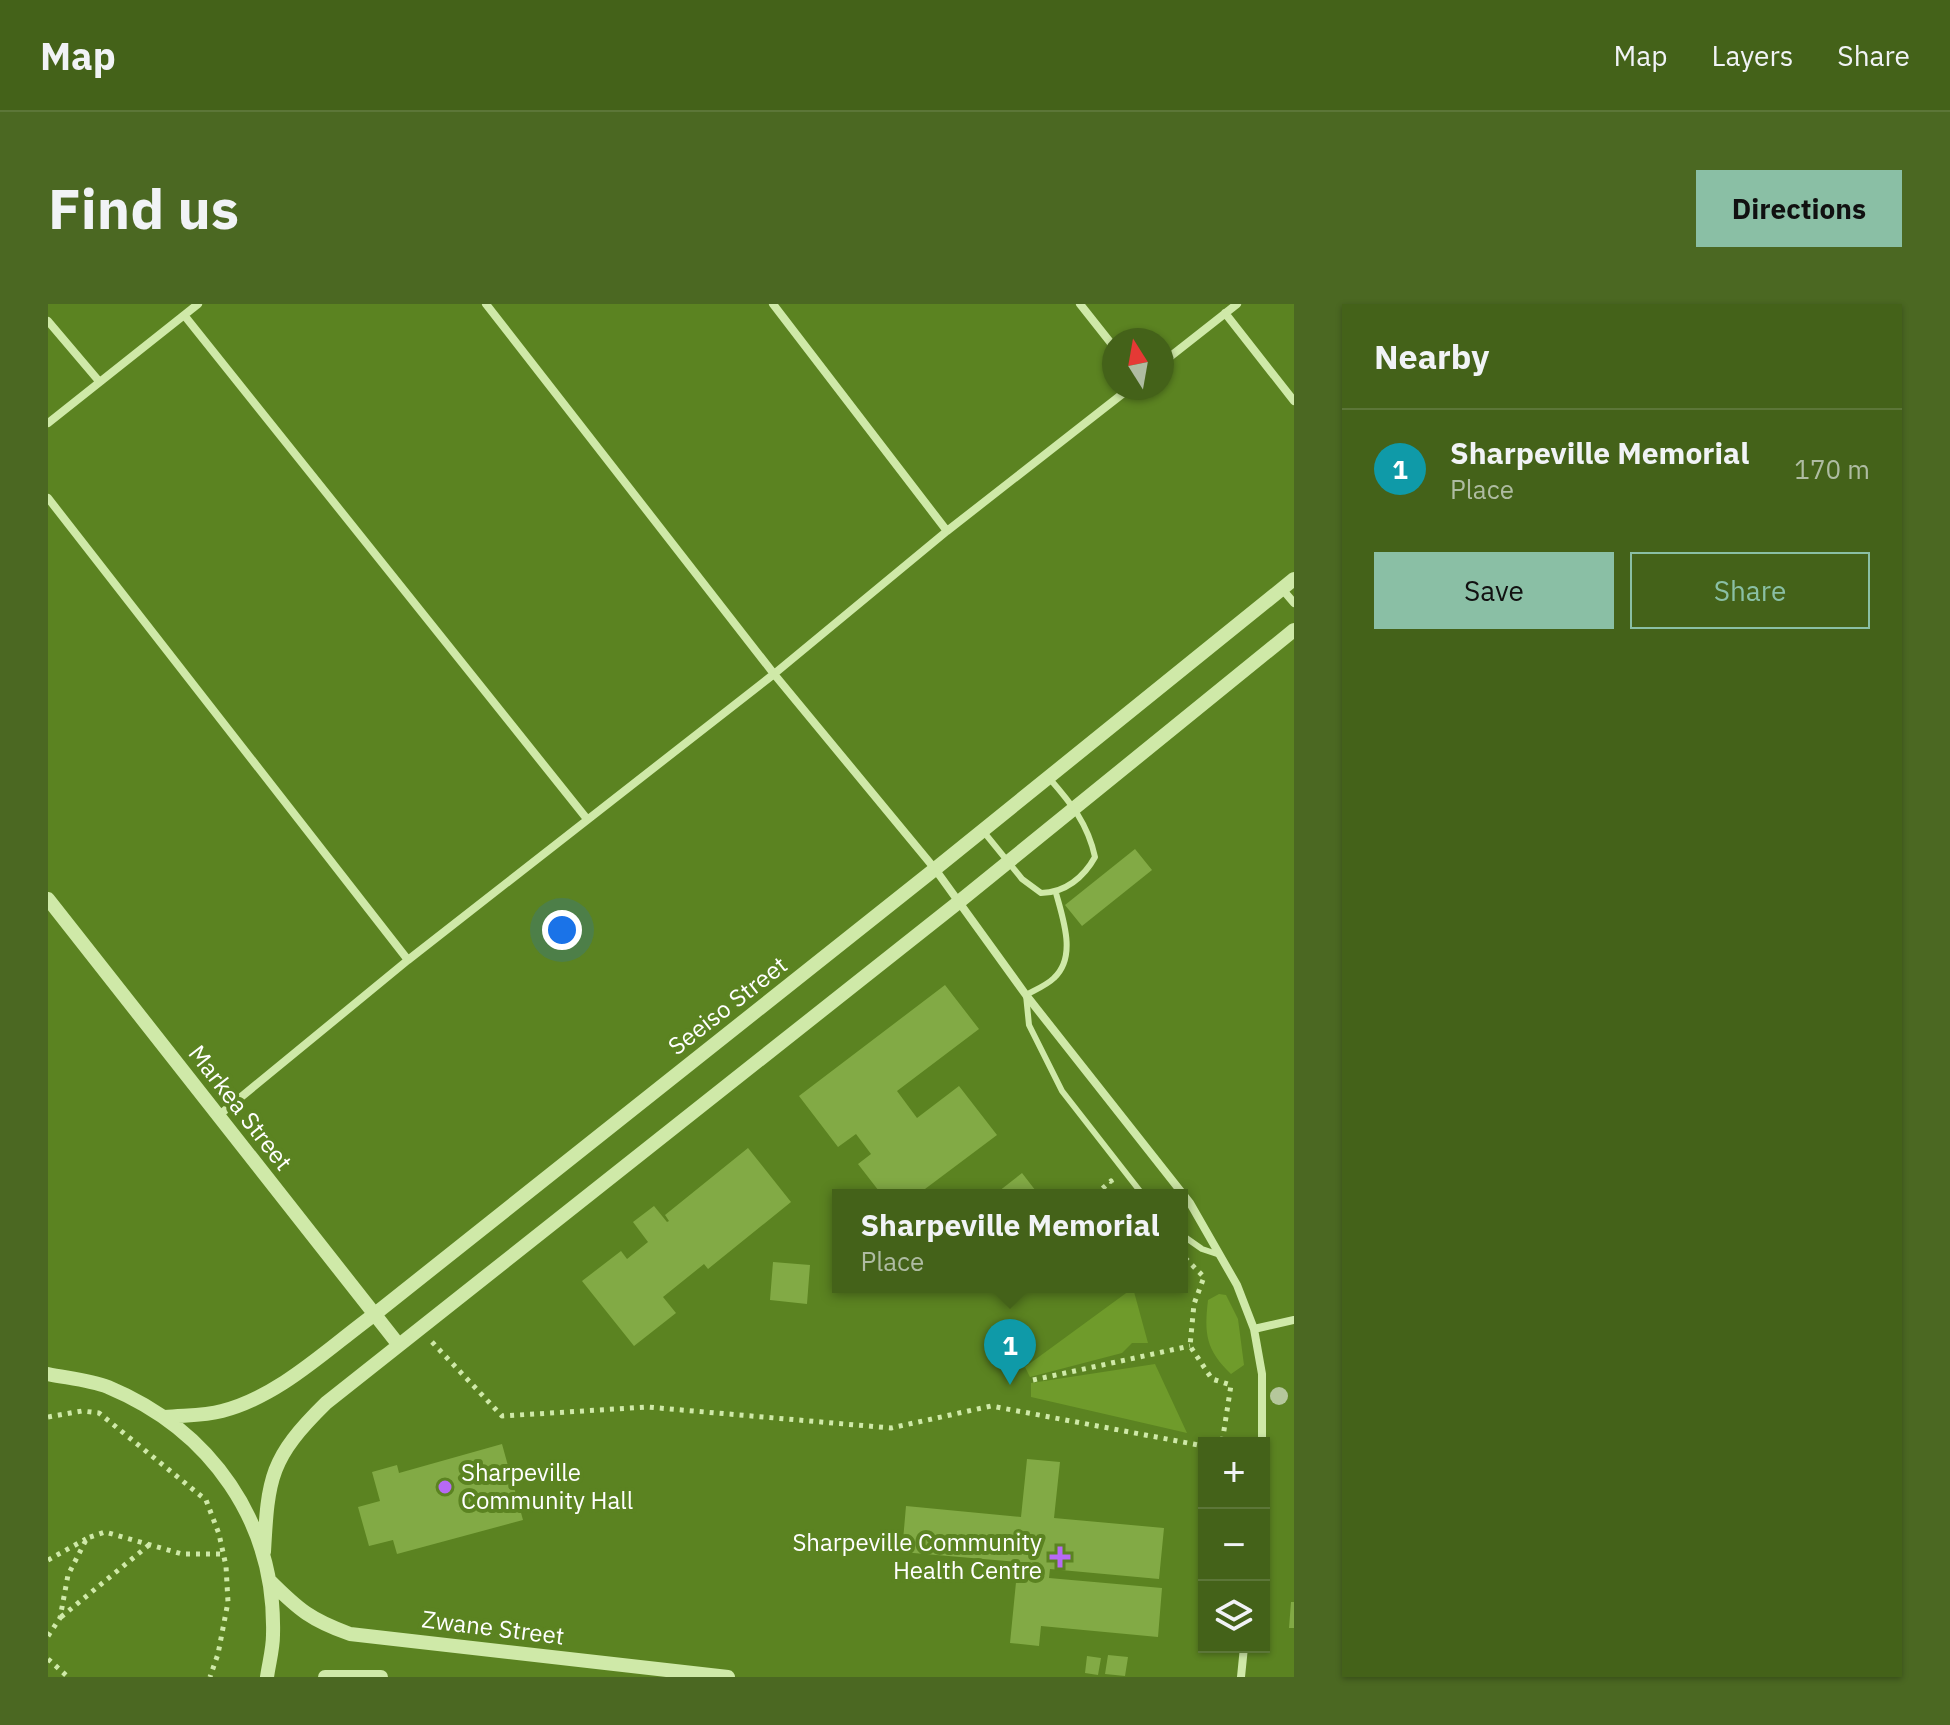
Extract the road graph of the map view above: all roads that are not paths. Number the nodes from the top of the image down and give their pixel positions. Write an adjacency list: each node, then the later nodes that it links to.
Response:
1 (198, 304): 7 (street)
2 (486, 304): 20 (street)
3 (773, 304): 16 (street)
4 (1080, 304): 9 (street)
5 (1237, 304): 6 (street)
6 (1225, 313): 10 (street); 13 (street)
7 (184, 315): 11 (street); 23 (street)
8 (48, 321): 11 (street)
9 (1102, 332)
10 (1174, 353)
11 (98, 380): 14 (street)
12 (1115, 400): 16 (street)
13 (1294, 401)
14 (48, 423)
15 (48, 498): 30 (street)
16 (947, 531): 20 (street)
17 (1288, 584): 18 (street); 21 (street, Seeiso Street)
18 (1294, 603)
19 (1294, 630): 22 (street)
20 (774, 674): 23 (street); 26 (street)
21 (1048, 778): 22 (lane); 24 (street, Seeiso Street)
22 (1075, 807): 25 (street); 27 (lane)
23 (587, 819): 30 (street)
24 (983, 831): 25 (lane); 26 (street, Seeiso Street)
25 (1007, 862): 27 (lane); 29 (street)
26 (935, 869): 29 (street); 38 (street, Seeiso Street)
27 (1056, 893): 31 (lane)
28 (48, 899): 32 (street, Markea Street)
29 (960, 901): 31 (street); 41 (street)
30 (408, 960): 32 (street)
31 (1026, 995): 33 (lane); 34 (street)
32 (217, 1116): 38 (street, Markea Street)
33 (1138, 1189)
34 (1179, 1189)
35 (1188, 1200): 37 (street)
36 (1188, 1239): 37 (lane)
37 (1220, 1255): 40 (street)
38 (375, 1314): 41 (street, Markea Street); 43 (street, Seeiso Street)
39 (1294, 1320): 40 (street)
40 (1254, 1329): 44 (street)
41 (398, 1344): 45 (street)
42 (48, 1374): 43 (street)
43 (165, 1417): 45 (street)
44 (1262, 1437)
45 (264, 1552): 46 (street)
46 (270, 1581): 48 (street); 51 (street, Zwane Street)
47 (1243, 1653): 52 (street)
48 (267, 1677)
49 (325, 1677): 50 (street)
50 (381, 1677)
51 (728, 1677)
52 (1241, 1677)

